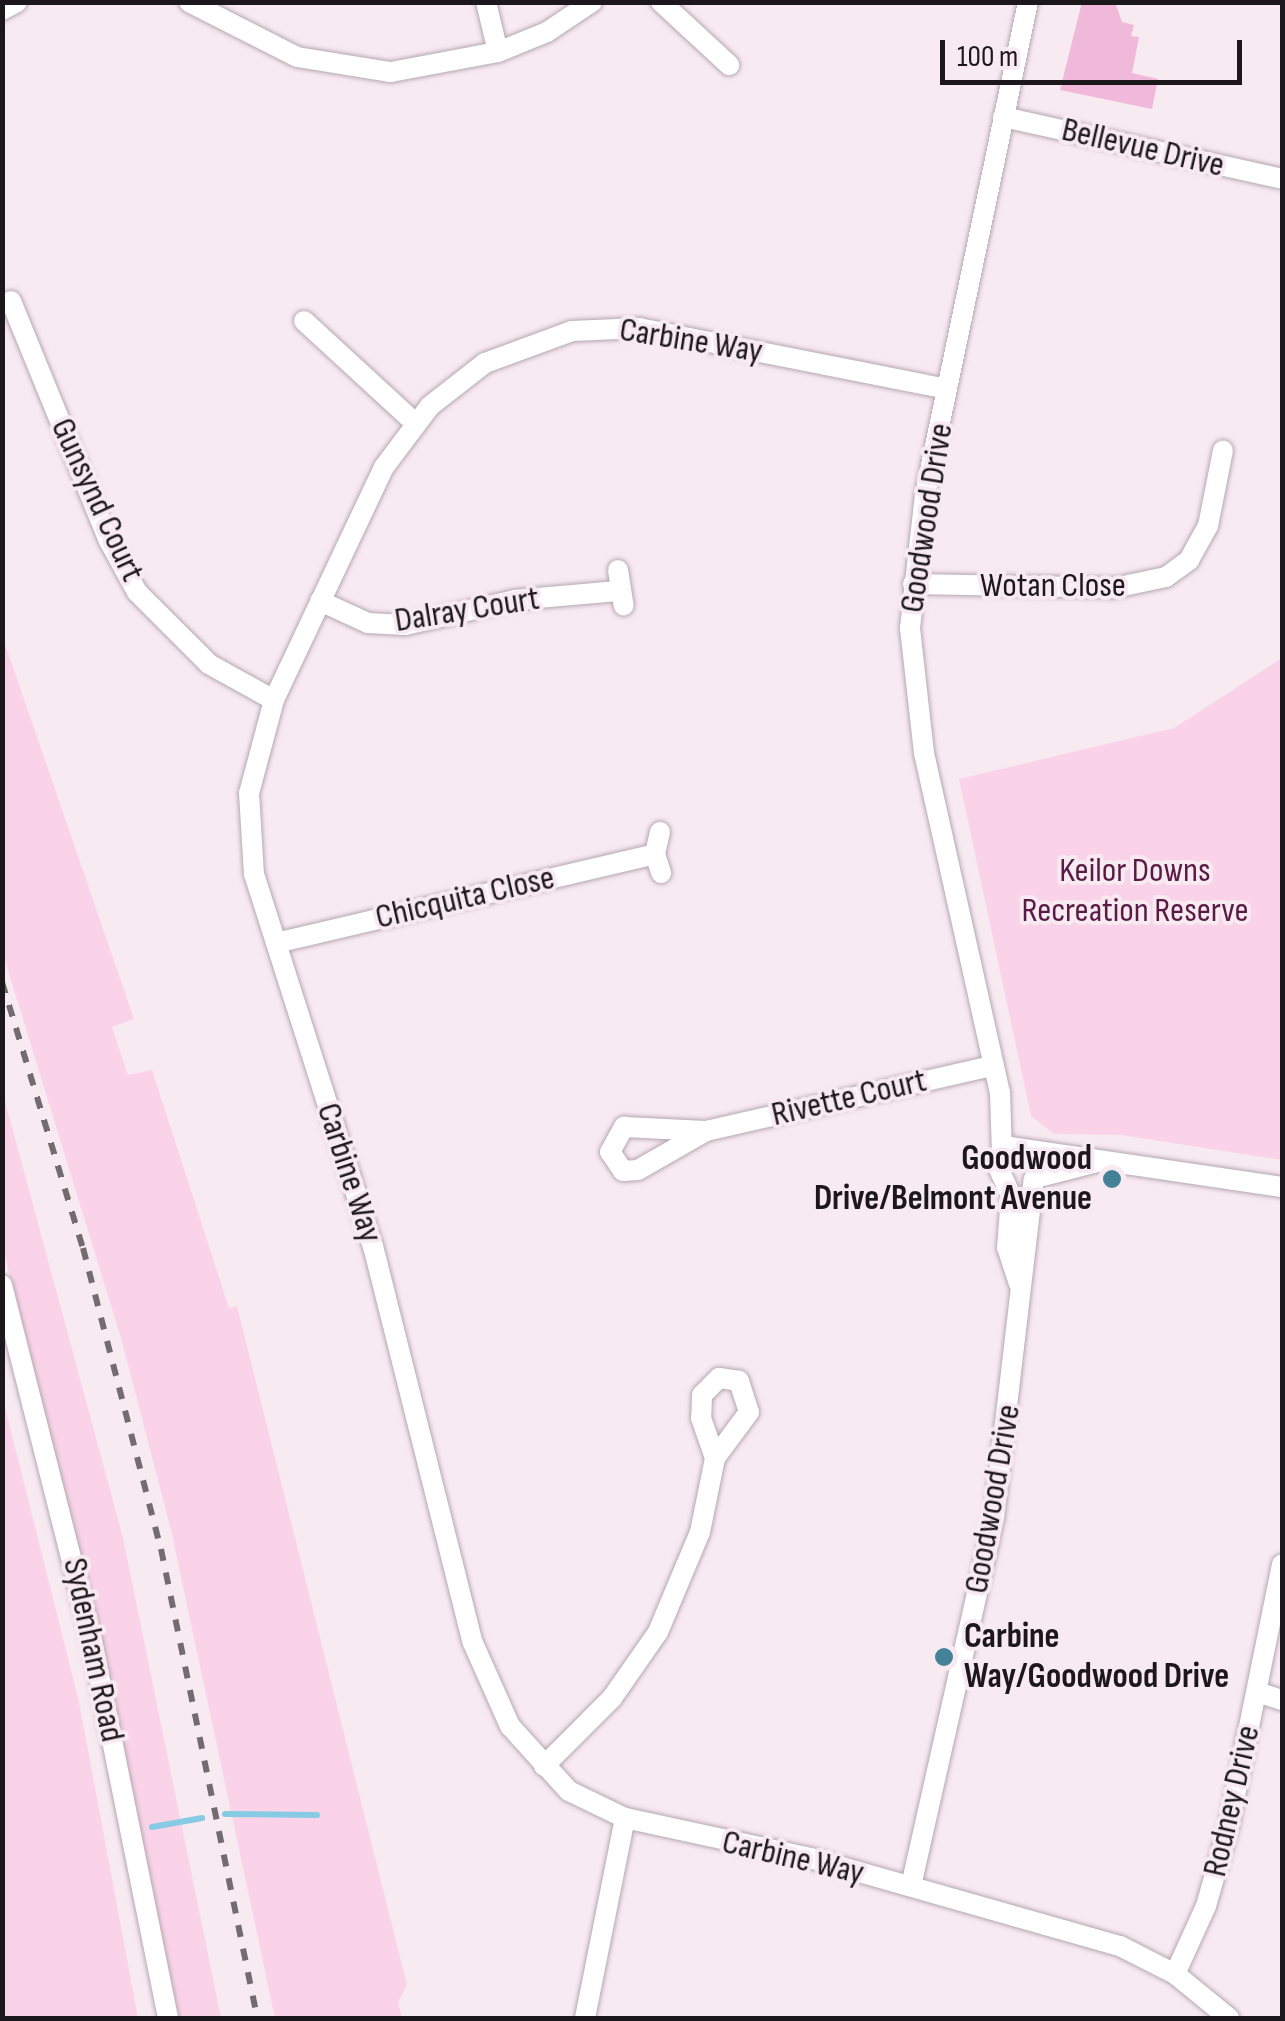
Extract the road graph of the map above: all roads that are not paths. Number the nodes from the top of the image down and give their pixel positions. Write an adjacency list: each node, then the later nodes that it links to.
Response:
1 (18, 2): 7 (street)
2 (190, 2): 8 (street)
3 (486, 2): 8 (street)
4 (592, 2): 8 (street)
5 (661, 2): 9 (street)
6 (1028, 2): 10 (street, Goodwood Drive)
7 (2, 10)
8 (498, 52)
9 (731, 67)
10 (1003, 116): 11 (street, Bellevue Drive); 14 (street, Goodwood Drive)
11 (1282, 174)
12 (13, 297): 20 (street, Gunsynd Court)
13 (304, 321): 15 (street)
14 (947, 389): 15 (street, Carbine Way); 17 (street, Goodwood Drive)
15 (415, 423): 19 (street, Carbine Way)
16 (1223, 450): 17 (street, Wotan Close)
17 (912, 584): 23 (street, Goodwood Drive)
18 (620, 589): 19 (street, Dalray Court)
19 (320, 602): 20 (street, Carbine Way)
20 (274, 700): 22 (street, Carbine Way)
21 (660, 832): 22 (street, Chicquita Close)
22 (276, 943): 38 (street, Carbine Way)
23 (993, 1066): 24 (street, Goodwood Drive); 25 (street, Rivette Court)
24 (1000, 1093): 26 (street, Goodwood Drive); 27 (street, Goodwood Drive)
25 (706, 1131)
26 (1029, 1148): 27 (street); 28 (street); 29 (street)
27 (1002, 1155): 30 (street)
28 (1104, 1161): 29 (street); 31 (street)
29 (1035, 1178): 30 (street); 32 (street, Goodwood Drive)
30 (1006, 1181): 32 (street, Goodwood Drive)
31 (1282, 1187)
32 (1019, 1284): 40 (street, Goodwood Drive)
33 (2, 1285): 42 (street, Sydenham Road)
34 (714, 1458): 38 (street)
35 (1282, 1564): 36 (street, Rodney Drive)
36 (1256, 1692): 37 (street); 41 (street, Rodney Drive)
37 (1282, 1700)
38 (544, 1766): 39 (street, Carbine Way)
39 (625, 1818): 40 (street, Carbine Way); 43 (street)
40 (911, 1886): 41 (street, Carbine Way)
41 (1175, 1974): 44 (street, Carbine Way)
42 (168, 2018)
43 (585, 2018)
44 (1230, 2018)

